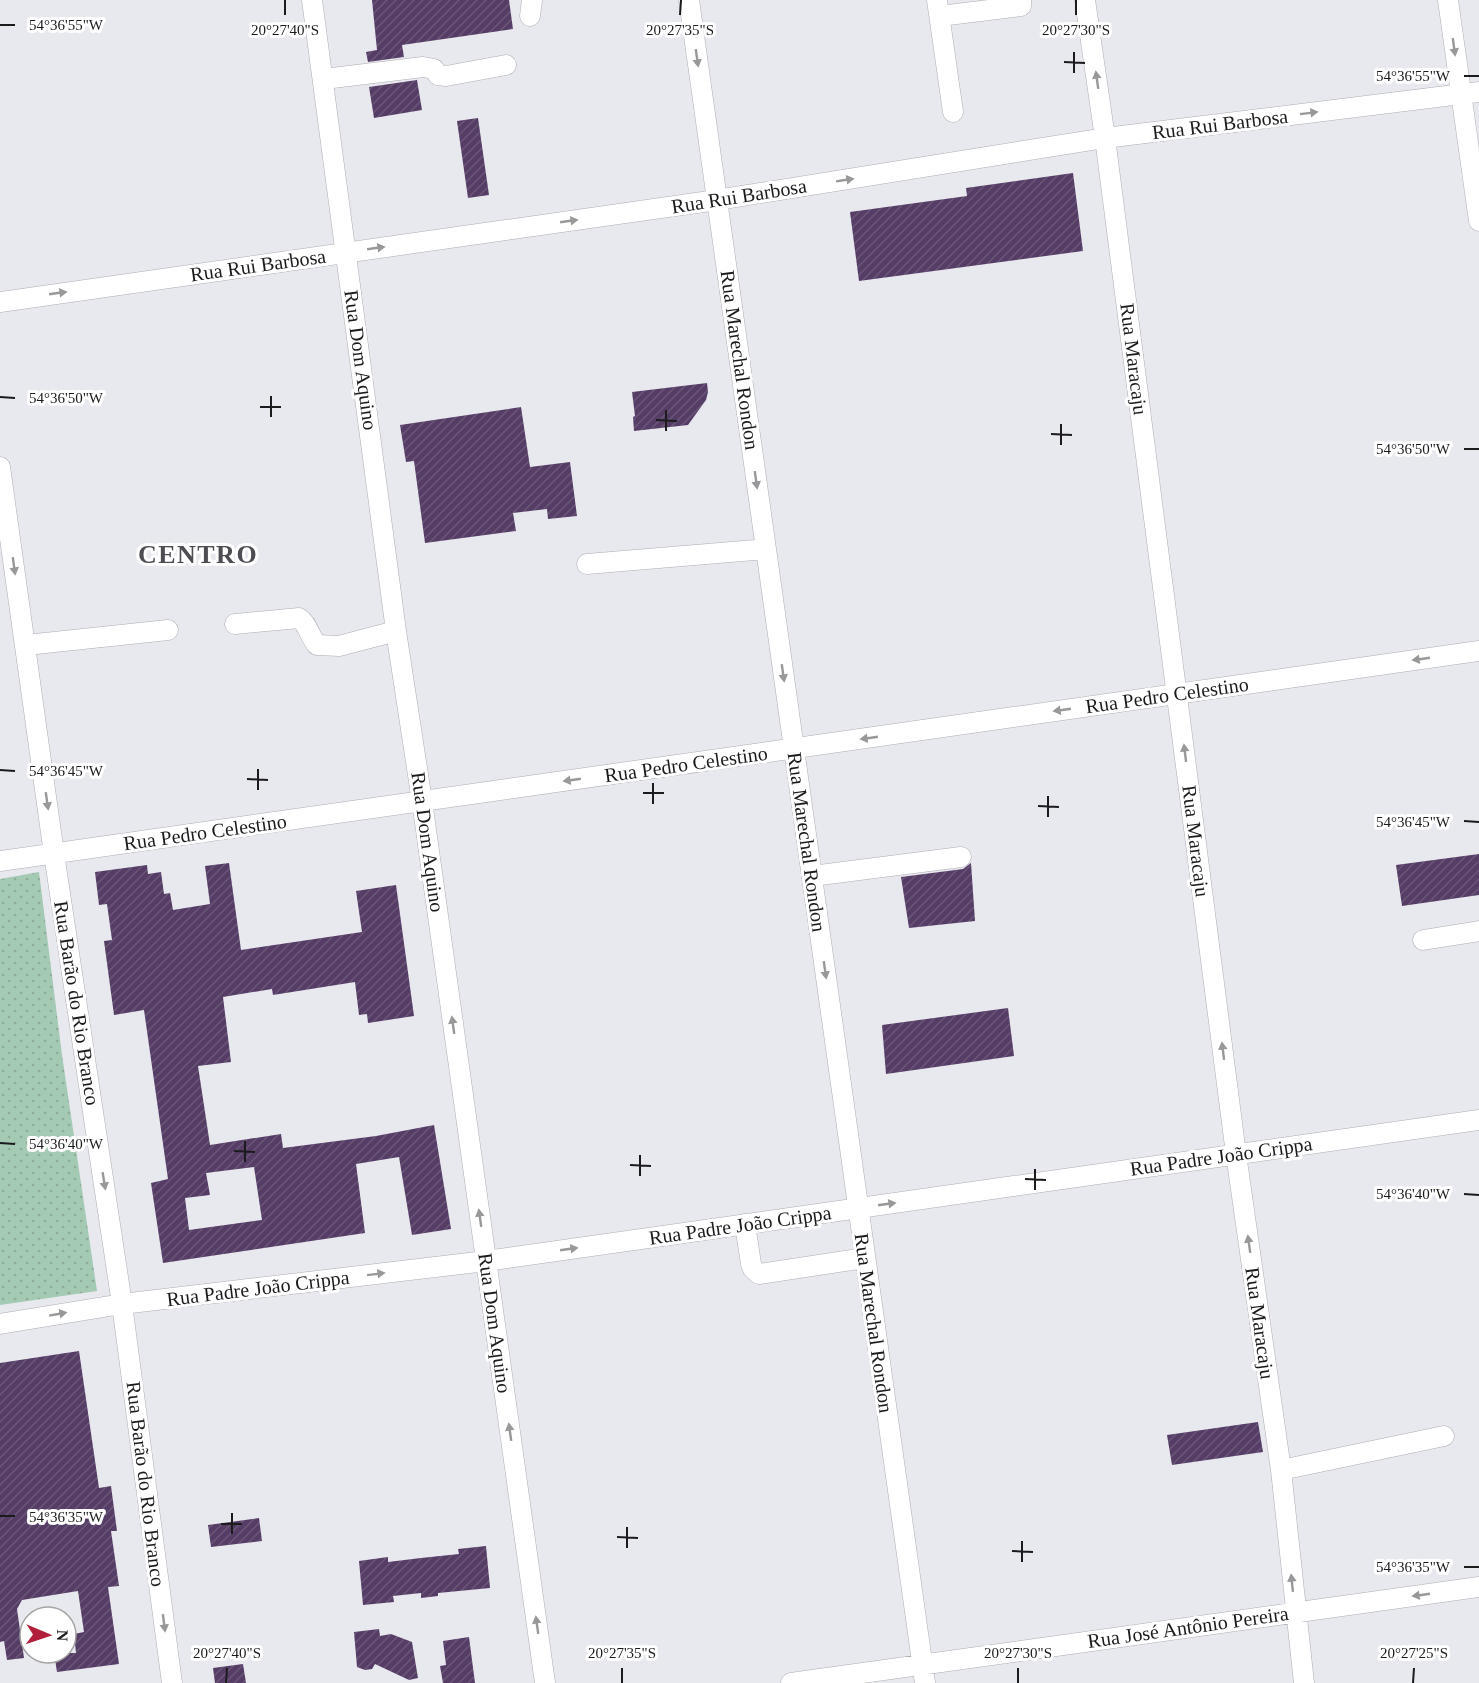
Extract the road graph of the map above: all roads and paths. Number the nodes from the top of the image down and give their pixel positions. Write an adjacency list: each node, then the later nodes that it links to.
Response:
1 (312, 0): 8 (street, Rua Dom Aquino)
2 (689, 0): 12 (street, Rua Marechal Rondon, one-way to 12)
3 (1021, 0): 6 (street)
4 (1085, 0): 11 (street, Rua Maracaju, one-way to 4)
5 (1448, 0): 9 (street, one-way to 9)
6 (939, 8): 10 (street)
7 (506, 65): 8 (street)
8 (324, 79): 14 (street, Rua Dom Aquino)
9 (1470, 93): 11 (street, Rua Rui Barbosa, one-way to 9); 13 (street)
10 (953, 112)
11 (1105, 138): 12 (street, Rua Rui Barbosa, one-way to 11); 24 (street, Rua Maracaju)
12 (717, 200): 14 (street, Rua Rui Barbosa, one-way to 12); 17 (street, Rua Marechal Rondon, one-way to 17)
13 (1479, 220)
14 (346, 252): 15 (street, Rua Rui Barbosa, one-way to 14); 21 (street, Rua Dom Aquino)
15 (0, 302)
16 (0, 466): 22 (street, Rua Barão do Rio Branco, one-way to 22)
17 (766, 549): 18 (street); 25 (street, Rua Marechal Rondon, one-way to 25)
18 (587, 564)
19 (235, 624): 21 (street)
20 (168, 630): 22 (street)
21 (396, 631): 26 (street, Rua Dom Aquino)
22 (26, 645): 27 (street, Rua Barão do Rio Branco, one-way to 27)
23 (1479, 651): 24 (street, Rua Pedro Celestino, one-way to 24)
24 (1177, 694): 25 (street, Rua Pedro Celestino, one-way to 25); 34 (street, Rua Maracaju, one-way to 24)
25 (794, 748): 26 (street, Rua Pedro Celestino, one-way to 26); 30 (street, Rua Marechal Rondon)
26 (422, 801): 27 (street, Rua Pedro Celestino); 38 (street, Rua Dom Aquino, one-way to 26)
27 (54, 854): 29 (street, Rua Pedro Celestino); 39 (street, Rua Barão do Rio Branco, one-way to 39)
28 (961, 857): 30 (street)
29 (0, 861)
30 (812, 876): 35 (street, Rua Marechal Rondon, one-way to 35)
31 (1479, 931): 32 (street)
32 (1424, 940)
33 (1479, 1120): 34 (street, Rua Padre João Crippa)
34 (1236, 1154): 35 (street, Rua Padre João Crippa, one-way to 34); 42 (street, Rua Maracaju, one-way to 34)
35 (858, 1208): 36 (street, Rua Padre João Crippa); 37 (street, Rua Marechal Rondon)
36 (745, 1224): 37 (street); 38 (street, Rua Padre João Crippa, one-way to 36)
37 (865, 1258): 45 (street, Rua Marechal Rondon)
38 (486, 1261): 39 (street, Rua Padre João Crippa, one-way to 38); 47 (street, Rua Dom Aquino, one-way to 38)
39 (122, 1304): 40 (street, Rua Padre João Crippa, one-way to 39); 46 (street, Rua Barão do Rio Branco, one-way to 46)
40 (0, 1324)
41 (1444, 1436): 42 (street)
42 (1281, 1470): 44 (street, Rua Maracaju, one-way to 42)
43 (1479, 1587): 44 (street, Rua José Antônio Pereira, one-way to 44)
44 (1295, 1612): 45 (street, Rua José Antônio Pereira); 49 (street, Rua Maracaju)
45 (924, 1674): 48 (street, Rua José Antônio Pereira)
46 (172, 1683)
47 (545, 1683)
48 (791, 1683)
49 (1304, 1683)

